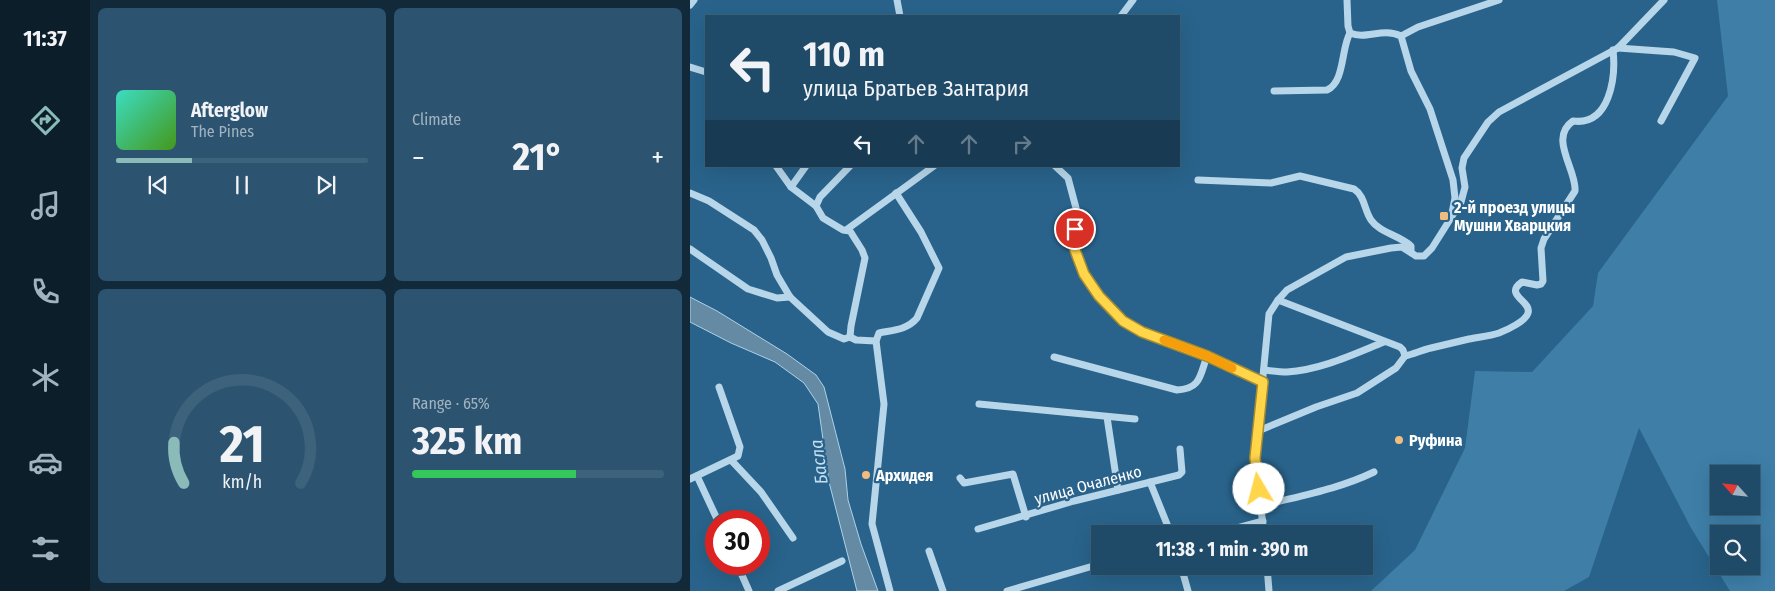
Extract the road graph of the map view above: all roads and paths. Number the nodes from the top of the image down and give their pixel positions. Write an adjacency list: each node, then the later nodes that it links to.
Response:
1 (694, 0): 7 (street)
2 (897, 0): 8 (street)
3 (1133, 0): 9 (street)
4 (1348, 0): 10 (street)
5 (1499, 0): 11 (street)
6 (1664, 0): 12 (street)
7 (690, 5)
8 (900, 15)
9 (1122, 15)
10 (1350, 33): 11 (street); 15 (street)
11 (1401, 36): 27 (street)
12 (1615, 49): 16 (street); 27 (street); 37 (street)
13 (690, 66): 14 (street)
14 (705, 72)
15 (1274, 91)
16 (1661, 121)
17 (777, 167): 23 (street)
18 (805, 167): 23 (street)
19 (849, 167): 26 (street)
20 (933, 167): 25 (street)
21 (1055, 167): 36 (street)
22 (1198, 180): 30 (street)
23 (791, 187): 26 (street)
24 (690, 193): 31 (street)
25 (896, 193): 28 (street); 34 (street)
26 (816, 206): 28 (street)
27 (1451, 215): 30 (street)
28 (846, 230): 33 (street)
29 (690, 249): 31 (street)
30 (1411, 252): 32 (street)
31 (790, 297): 33 (street)
32 (1278, 300): 35 (street); 39 (street)
33 (850, 337): 34 (street)
34 (876, 342): 72 (street)
35 (1384, 342): 37 (street); 39 (street)
36 (1207, 356): 38 (street); 40 (street)
37 (1405, 356): 45 (street)
38 (1054, 357)
39 (1264, 370): 40 (street)
40 (1263, 382): 45 (street)
41 (719, 387): 47 (street)
42 (979, 404): 43 (street)
43 (1107, 417): 44 (street); 53 (street)
44 (1135, 419)
45 (1258, 431): 54 (street)
46 (1180, 449): 52 (street, улица Очаленко)
47 (731, 460): 49 (street); 62 (street)
48 (1374, 472): 54 (street)
49 (697, 476): 51 (street); 55 (street)
50 (960, 478): 56 (street)
51 (690, 479)
52 (1150, 482): 53 (street, улица Очаленко); 58 (street)
53 (1118, 490): 56 (street, улица Очаленко)
54 (1261, 506): 57 (street)
55 (713, 510)
56 (1026, 517): 61 (street, улица Очаленко)
57 (1262, 521): 59 (street); 60 (street)
58 (1167, 525)
59 (1248, 525)
60 (1263, 525)
61 (978, 530)
62 (793, 538)
63 (929, 551): 73 (street)
64 (842, 561): 69 (street)
65 (1091, 567): 74 (street)
66 (742, 575): 70 (street)
67 (1184, 575): 75 (street)
68 (1268, 575): 76 (street)
69 (790, 588): 71 (street)
70 (749, 591)
71 (778, 591)
72 (890, 591)
73 (943, 591)
74 (1008, 591)
75 (1188, 591)
76 (1269, 591)

